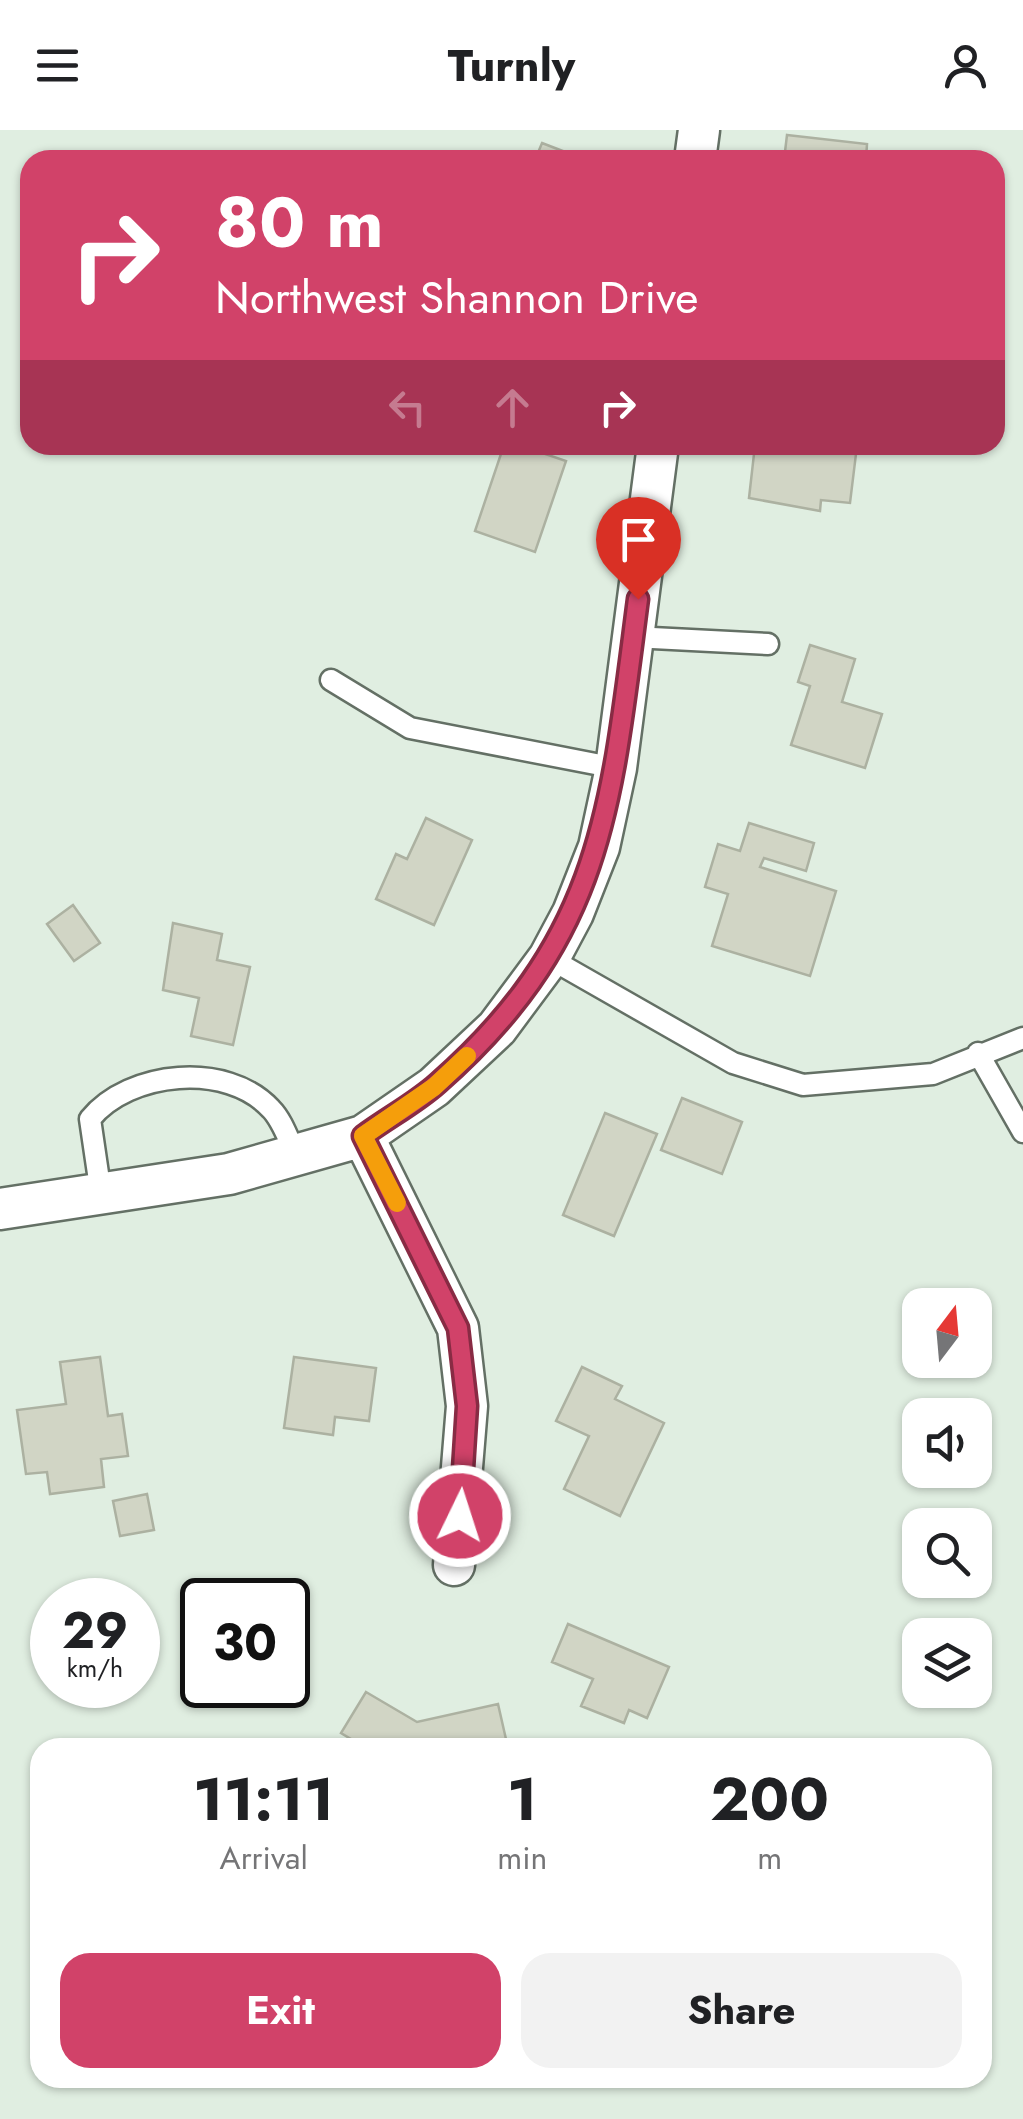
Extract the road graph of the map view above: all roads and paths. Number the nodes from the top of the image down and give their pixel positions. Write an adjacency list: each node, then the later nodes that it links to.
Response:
1 (657, 455): 2 (street)
2 (632, 637): 3 (lane); 5 (street)
3 (768, 644)
4 (331, 680): 5 (lane)
5 (616, 768): 6 (street)
6 (549, 958): 8 (lane); 10 (street)
7 (1023, 1038): 8 (lane)
8 (978, 1054): 9 (lane)
9 (1023, 1132)
10 (363, 1136): 11 (street); 14 (street)
11 (296, 1157): 12 (street); 12 (lane)
12 (101, 1194): 13 (street)
13 (0, 1209)
14 (454, 1565)

